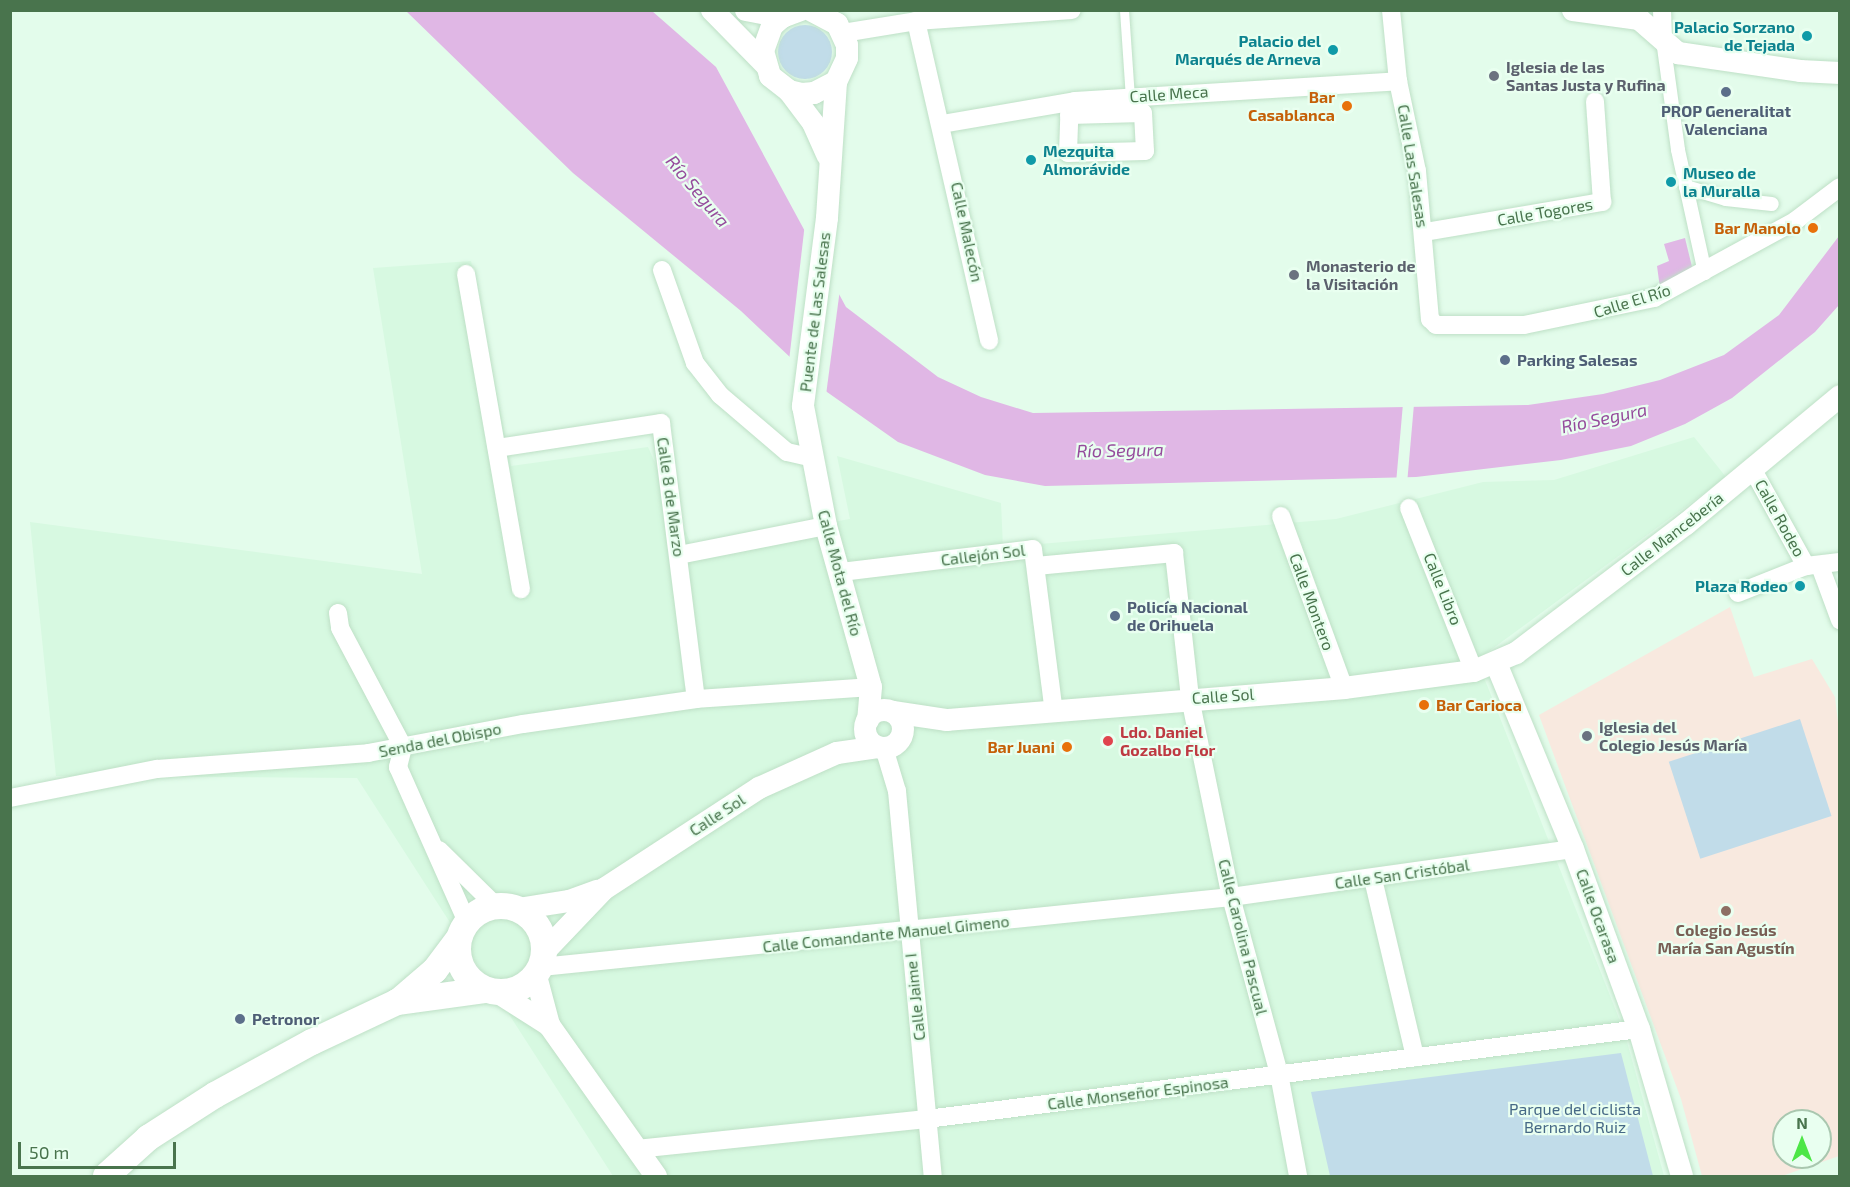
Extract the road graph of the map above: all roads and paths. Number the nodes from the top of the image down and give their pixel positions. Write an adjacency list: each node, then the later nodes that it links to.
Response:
1 (712, 10): 13 (street)
2 (746, 10): 8 (street)
3 (1072, 10): 10 (street)
4 (1124, 10): 18 (lane)
5 (1390, 10): 15 (street, Calle Las Salesas)
6 (1573, 10): 9 (street)
7 (1662, 10): 12 (street)
8 (806, 12): 11 (street); 13 (street)
9 (1646, 15): 12 (street)
10 (916, 21): 11 (street); 21 (street, Calle Malecón)
11 (843, 33): 16 (street)
12 (1663, 40): 14 (street); 23 (street)
13 (765, 64): 17 (street)
14 (1839, 73)
15 (1398, 81): 18 (street, Calle Meca); 26 (street, Calle Las Salesas)
16 (836, 82): 17 (street); 22 (street)
17 (789, 91): 22 (street)
18 (1130, 97): 21 (street, Calle Meca)
19 (1594, 102): 26 (street, Calle Togores)
20 (1069, 115): 20 (street)
21 (942, 123): 31 (street, Calle Malecón)
22 (832, 165): 33 (street, Puente de Las Salesas)
23 (1686, 187): 25 (street); 28 (street)
24 (1839, 187): 28 (street, Calle El Río)
25 (1772, 204)
26 (1425, 232): 30 (street, Calle Las Salesas)
27 (662, 270): 35 (street)
28 (1705, 273): 30 (street, Calle El Río)
29 (466, 274): 34 (street)
30 (1433, 323)
31 (990, 341)
32 (1839, 396): 36 (street, Calle Mancebería)
33 (803, 406): 35 (street, Calle Mota del Río)
34 (497, 448): 40 (street, Calle 8 de Marzo); 45 (street)
35 (812, 458): 39 (street, Calle Mota del Río)
36 (1753, 470): 43 (street, Calle Rodeo); 49 (street, Calle Mancebería)
37 (1409, 508): 50 (street, Calle Libro)
38 (1281, 516): 52 (street, Calle Montero)
39 (826, 526): 40 (street); 44 (street, Calle Mota del Río)
40 (679, 555): 54 (street, Calle 8 de Marzo)
41 (1839, 562): 43 (street, Calle Rodeo)
42 (1036, 566): 44 (street, Callejón Sol); 53 (street, Calle Carolina Pascual); 55 (street, Callejón Sol)
43 (1813, 566): 46 (street); 48 (street)
44 (841, 572): 51 (street, Calle Mota del Río)
45 (521, 589)
46 (1738, 593)
47 (338, 614): 59 (street)
48 (1839, 621)
49 (1496, 663): 50 (street, Calle Sol); 63 (street, Calle Ocarasa)
50 (1474, 671): 52 (street, Calle Sol)
51 (871, 687): 54 (street, Senda del Obispo); 56 (street, Calle Mota del Río)
52 (1344, 688): 53 (street, Calle Sol)
53 (1190, 698): 55 (street, Calle Sol); 66 (street, Calle Carolina Pascual)
54 (696, 699): 59 (street, Senda del Obispo)
55 (1054, 712): 57 (street, Calle Sol)
56 (879, 718): 57 (street, Calle Sol); 58 (street); 58 (street); 60 (street, Calle Sol)
57 (947, 720): 58 (street, Calle Sol)
58 (888, 745): 60 (street, Calle Sol); 69 (street, Calle Jaime I)
59 (403, 747): 61 (street, Senda del Obispo); 62 (street)
60 (837, 753): 65 (street, Calle Sol)
61 (10, 798)
62 (438, 849): 67 (street); 68 (street)
63 (1573, 849): 64 (street, Calle San Cristóbal); 74 (street, Calle Ocarasa)
64 (1373, 879): 66 (street, Calle San Cristóbal); 75 (street)
65 (604, 889): 67 (street); 70 (street)
66 (1230, 897): 69 (street, Calle Comandante Manuel Gimeno); 76 (street, Calle Carolina Pascual)
67 (507, 907): 68 (main road); 70 (main road)
68 (463, 931): 71 (main road); 72 (main road)
69 (909, 932): 70 (street, Calle Comandante Manuel Gimeno); 77 (street, Calle Jaime I)
70 (541, 965): 71 (main road); 73 (street)
71 (491, 991): 72 (main road); 73 (street)
72 (397, 1002): 79 (main road)
73 (549, 1025): 78 (street)
74 (1639, 1029): 75 (street, Calle Monseñor Espinosa); 83 (street, Calle Ocarasa)
75 (1415, 1057): 76 (street, Calle Monseñor Espinosa)
76 (1280, 1074): 77 (street, Calle Monseñor Espinosa); 82 (street, Calle Carolina Pascual)
77 (927, 1119): 78 (street, Calle Monseñor Espinosa); 81 (street, Calle Jaime I)
78 (636, 1149): 80 (street)
79 (106, 1176)
80 (656, 1176)
81 (933, 1176)
82 (1298, 1176)
83 (1682, 1176)

